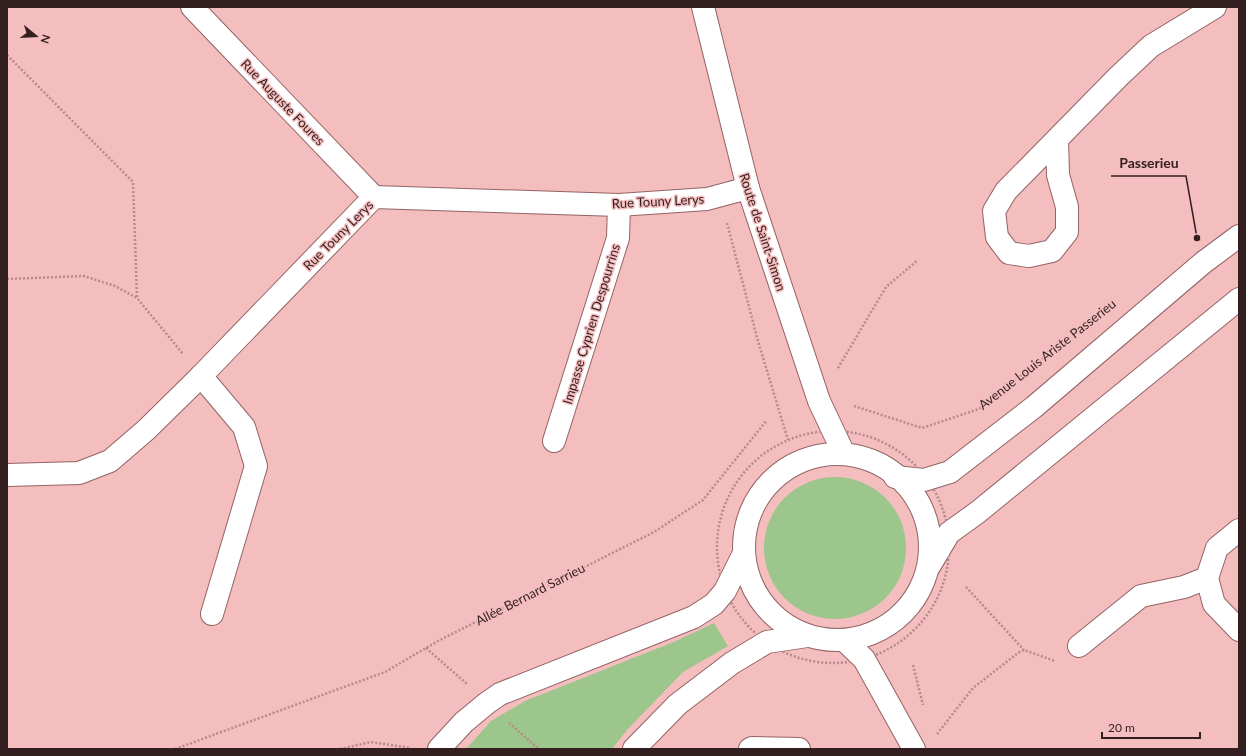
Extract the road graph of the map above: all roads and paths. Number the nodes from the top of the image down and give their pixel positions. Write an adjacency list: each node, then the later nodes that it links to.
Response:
1 (192, 7): 8 (street, Rue Auguste Foures)
2 (703, 7): 6 (street, Route de Saint-Simon)
3 (1215, 7): 5 (street)
4 (7, 55): 13 (path)
5 (1057, 139): 5 (street)
6 (748, 188): 7 (street, Rue Touny Lerys); 20 (street, Route de Saint-Simon)
7 (720, 196): 9 (street, Rue Touny Lerys); 21 (path)
8 (374, 197): 9 (street, Rue Touny Lerys); 17 (street, Rue Touny Lerys)
9 (619, 205): 22 (street, Impasse Cyprien Despourrins)
10 (1239, 236): 26 (street)
11 (918, 260): 16 (path)
12 (7, 279): 13 (path)
13 (137, 298): 17 (path)
14 (1239, 299): 28 (street)
15 (1054, 351): 18 (path, Avenue Louis Ariste Passerieu)
16 (837, 369)
17 (201, 376): 24 (street, Rue Touny Lerys); 34 (street)
18 (853, 406)
19 (767, 420): 43 (path, Allée Bernard Sarrieu)
20 (832, 430): 21 (path); 23 (street, Route de Saint-Simon); 26 (path)
21 (788, 440): 33 (path)
22 (554, 441)
23 (843, 452): 25 (street); 29 (street)
24 (7, 475)
25 (895, 477): 26 (street); 30 (street)
26 (928, 479): 28 (path)
27 (1239, 530): 31 (street)
28 (949, 533): 30 (street); 41 (path)
29 (744, 553): 33 (street); 36 (street)
30 (928, 568): 37 (street)
31 (1207, 578): 35 (street); 39 (street)
32 (966, 587): 40 (path)
33 (726, 591): 38 (path); 46 (street)
34 (212, 614)
35 (1239, 630)
36 (807, 636): 37 (street); 38 (street)
37 (844, 640): 41 (street)
38 (766, 642): 41 (path); 47 (street)
39 (1079, 646): 40 (path)
40 (1024, 650): 42 (path)
41 (864, 659): 42 (street)
42 (923, 744)
43 (174, 749)
44 (340, 749): 45 (path)
45 (413, 749)
46 (439, 749)
47 (634, 749)
48 (750, 749): 49 (street)
49 (799, 749)

